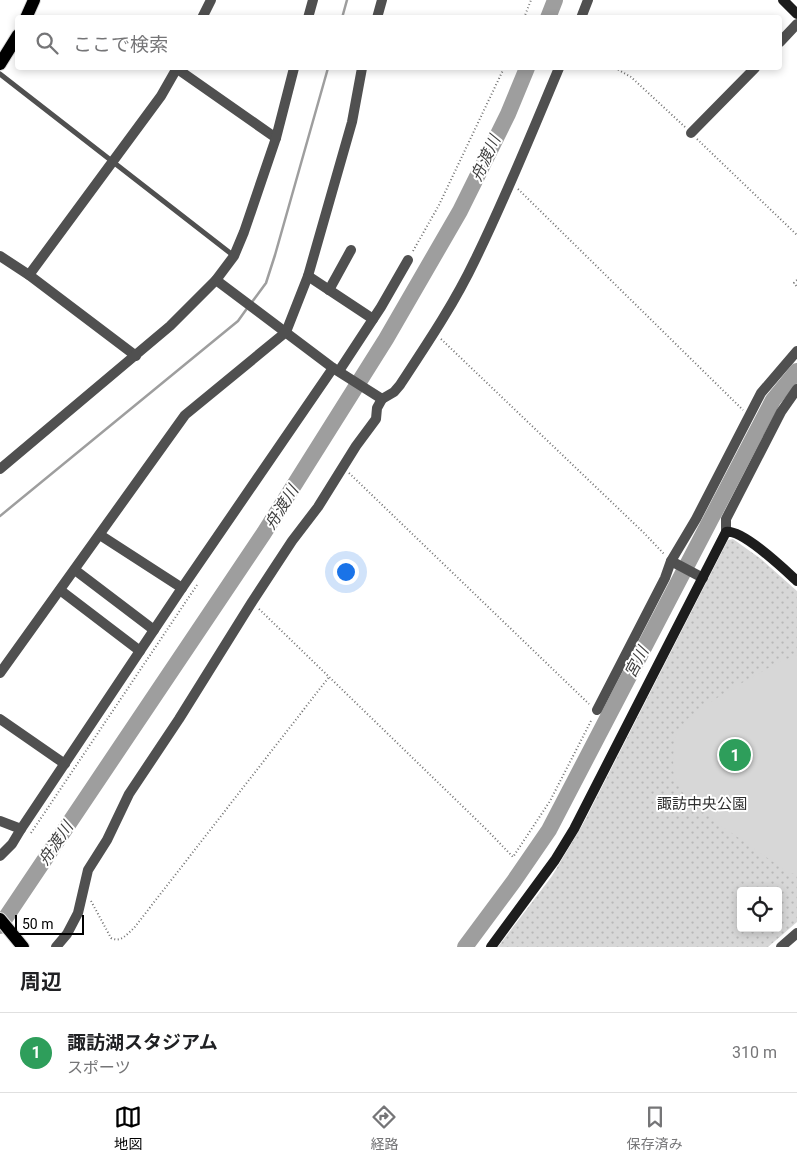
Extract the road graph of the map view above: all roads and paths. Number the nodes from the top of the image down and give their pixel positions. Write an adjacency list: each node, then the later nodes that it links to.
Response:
1 (34, 0): 9 (main road)
2 (211, 0): 10 (street)
3 (313, 0): 11 (street)
4 (382, 0): 12 (street)
5 (531, 0): 13 (path)
6 (588, 0): 14 (street)
7 (783, 0): 8 (street)
8 (797, 14)
9 (27, 15)
10 (204, 15)
11 (309, 15)
12 (378, 15)
13 (525, 15)
14 (582, 15)
15 (797, 24): 17 (street)
16 (15, 39): 18 (main road)
17 (782, 40)
18 (0, 64)
19 (175, 70): 30 (street)
20 (179, 70): 29 (street)
21 (293, 70): 29 (street)
22 (361, 70): 38 (street)
23 (503, 70): 36 (path)
24 (558, 70): 31 (street)
25 (618, 70): 28 (path)
26 (753, 70): 28 (street)
27 (0, 74): 30 (lane)
28 (692, 133): 32 (path)
29 (276, 138): 35 (street)
30 (114, 161): 35 (lane); 37 (street)
31 (511, 182): 45 (street); 51 (path)
32 (797, 235)
33 (351, 250): 42 (street)
34 (0, 256): 37 (street)
35 (234, 256): 39 (street)
36 (408, 260): 43 (street)
37 (28, 275): 47 (street)
38 (308, 276): 42 (street); 44 (street)
39 (216, 280): 44 (street); 47 (street)
40 (797, 280): 41 (path)
41 (797, 287)
42 (329, 290): 43 (street)
43 (373, 319): 48 (street)
44 (286, 332): 48 (street); 55 (street)
45 (435, 333): 50 (street); 56 (path)
46 (797, 351): 51 (street)
47 (136, 356): 53 (street)
48 (339, 371): 50 (street); 60 (street)
49 (797, 389): 54 (street)
50 (379, 398): 52 (street)
51 (749, 415): 56 (street)
52 (343, 467): 62 (street); 67 (path)
53 (0, 469)
54 (726, 532): 58 (street); 59 (street)
55 (100, 535): 57 (street); 60 (street)
56 (672, 563): 58 (street); 67 (street)
57 (74, 570): 61 (street); 63 (street)
58 (699, 577): 78 (street)
59 (797, 581)
60 (182, 588): 63 (street)
61 (60, 590): 64 (street); 65 (street)
62 (252, 602): 66 (path); 73 (street)
63 (154, 630): 64 (street)
64 (140, 651): 69 (street)
65 (0, 673)
66 (329, 677): 67 (path); 73 (path)
67 (597, 710)
68 (0, 719): 69 (street)
69 (64, 764): 71 (street)
70 (0, 821): 71 (street)
71 (22, 829): 72 (street)
72 (0, 856)
73 (85, 889): 77 (street)
74 (0, 920): 76 (main road)
75 (797, 933): 79 (street)
76 (23, 947)
77 (56, 947)
78 (491, 947)
79 (781, 947)

